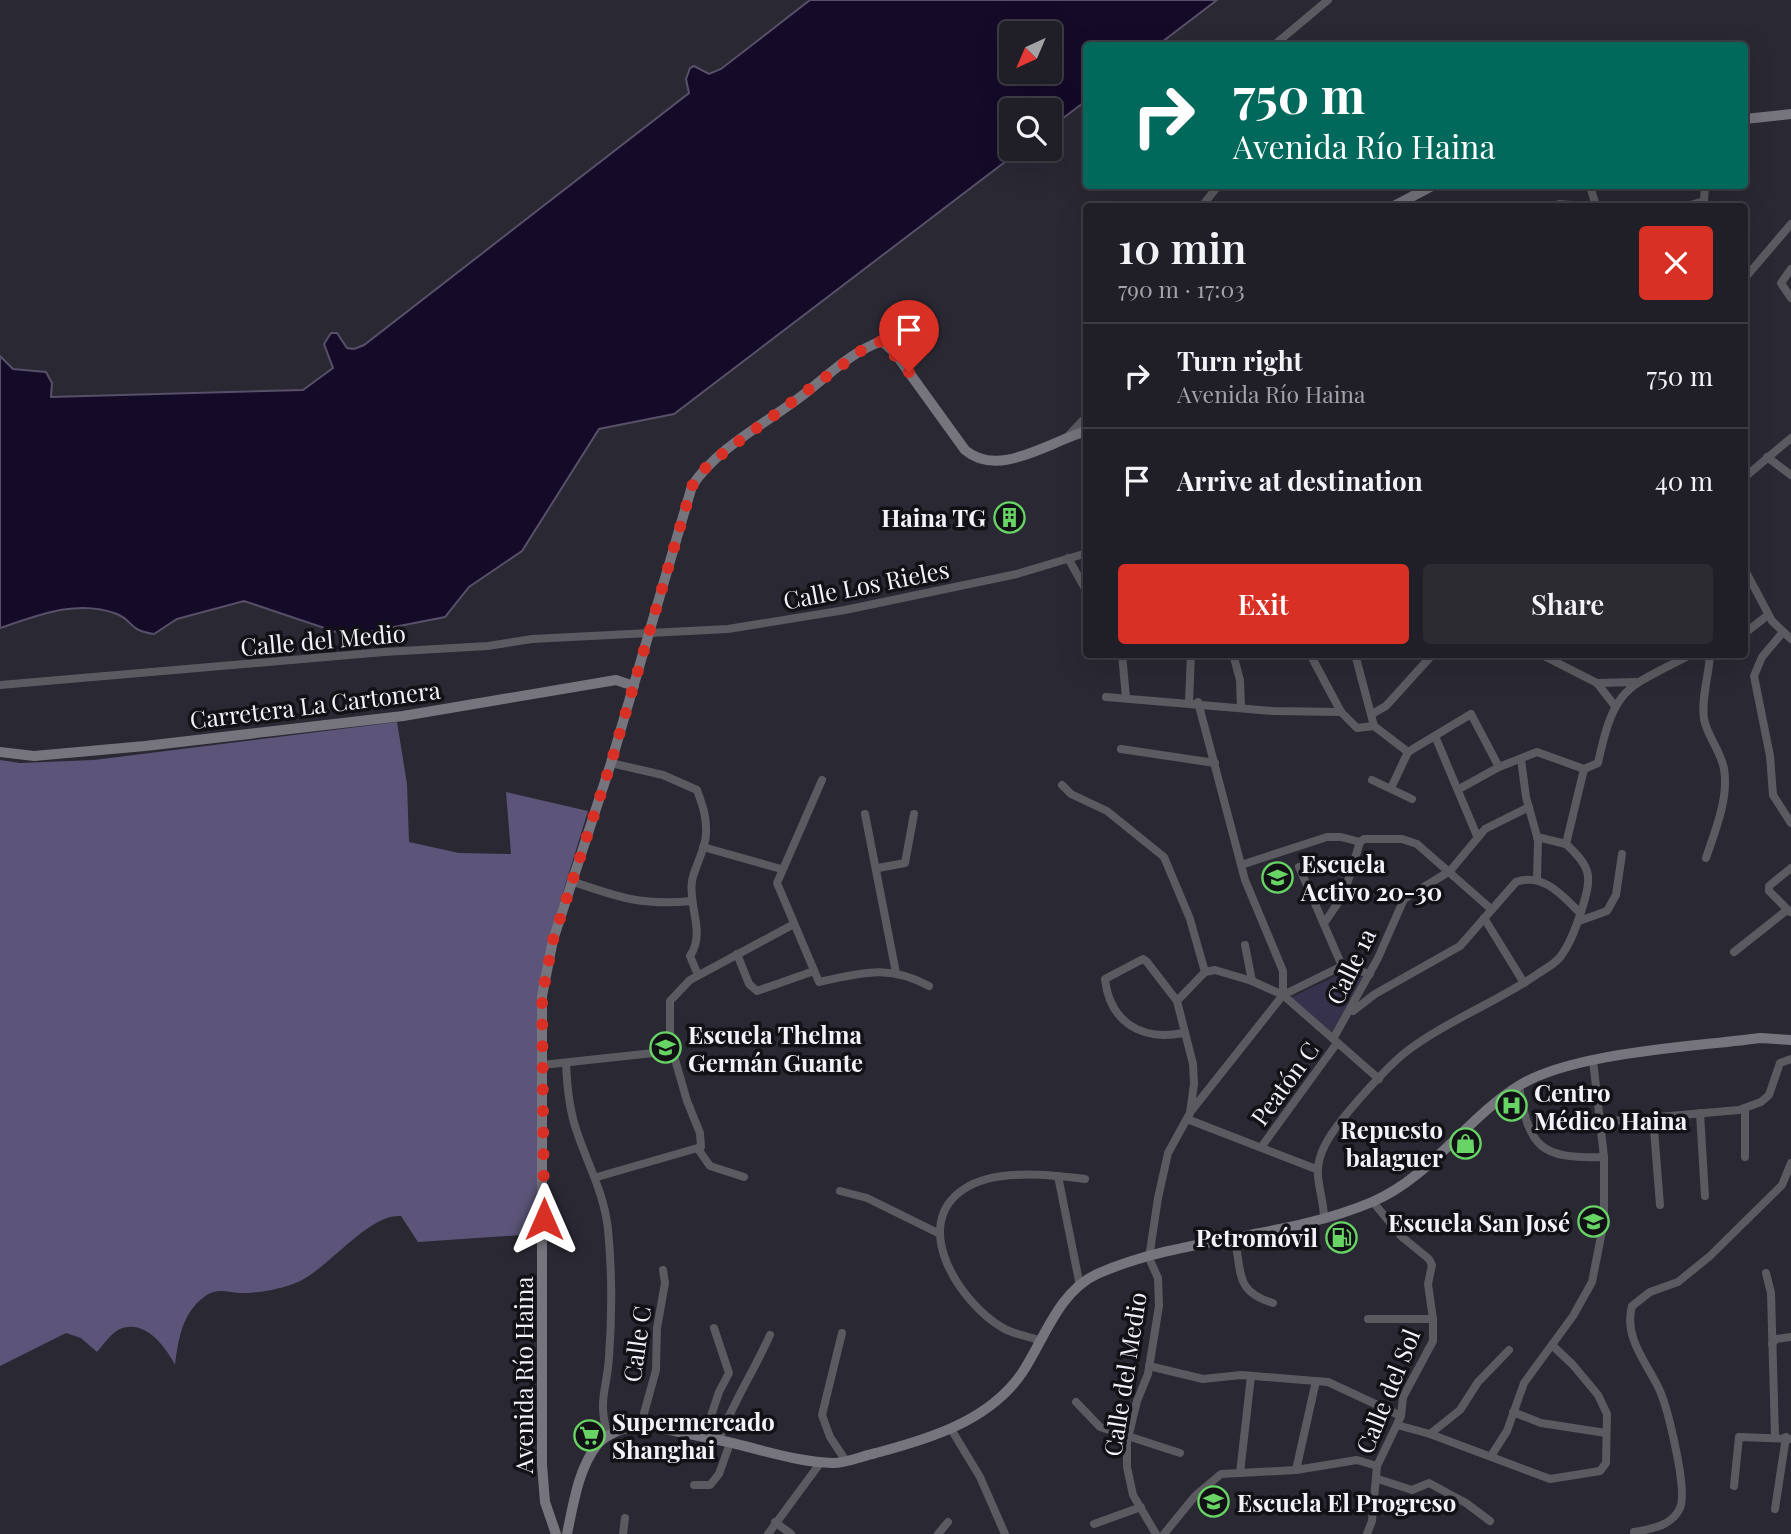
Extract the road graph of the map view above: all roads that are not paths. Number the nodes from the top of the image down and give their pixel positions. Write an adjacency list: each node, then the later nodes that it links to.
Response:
1 (1328, 0): 2 (street)
2 (1278, 42)
3 (1791, 114): 4 (street)
4 (1748, 119)
5 (1216, 189): 8 (street)
6 (1426, 189): 9 (street)
7 (1705, 189): 10 (street)
8 (1204, 203)
9 (1400, 203)
10 (1698, 203)
11 (1791, 224): 13 (street)
12 (1791, 269): 14 (street)
13 (1748, 274)
14 (1791, 298)
15 (1083, 420): 17 (street)
16 (1083, 432): 17 (street, Avenida Río Haina)
17 (1068, 436): 29 (street, Avenida Río Haina)
18 (1791, 438): 19 (street)
19 (1767, 457): 20 (street); 21 (street)
20 (1748, 474)
21 (1791, 475)
22 (1083, 555): 23 (street, Calle Los Rieles)
23 (1068, 558): 25 (street); 29 (street, Calle Los Rieles)
24 (1748, 576): 26 (street)
25 (1083, 585)
26 (1768, 615): 27 (street); 28 (street)
27 (1748, 631)
28 (1783, 632): 30 (street); 68 (street)
29 (650, 634): 42 (street, Calle del Medio); 43 (street, Avenida Río Haina)
30 (1791, 639)
31 (1122, 658): 45 (street)
32 (1191, 658): 46 (street)
33 (1234, 658): 48 (street)
34 (1312, 658): 49 (street)
35 (1356, 658): 50 (street)
36 (1429, 658): 50 (street)
37 (1548, 658): 41 (street)
38 (1684, 658): 40 (street)
39 (1709, 658): 78 (street)
40 (1636, 682): 41 (street); 47 (street)
41 (1597, 683): 47 (street)
42 (0, 685)
43 (634, 686): 54 (street, Carretera La Cartonera); 57 (street, Avenida Río Haina)
44 (1107, 697): 45 (street)
45 (1126, 698): 46 (street)
46 (1193, 702): 48 (street); 58 (street)
47 (1615, 706): 60 (street)
48 (1241, 707): 49 (street)
49 (1341, 712): 51 (street)
50 (1372, 714): 51 (street)
51 (1374, 726): 55 (street)
52 (1435, 736): 55 (street); 59 (street); 65 (street)
53 (1121, 749): 58 (street)
54 (0, 752)
55 (1408, 752): 64 (street)
56 (1521, 759): 59 (street); 60 (street); 67 (street)
57 (611, 763): 76 (street); 86 (street, Avenida Río Haina)
58 (1215, 763): 79 (street)
59 (1499, 767): 65 (street)
60 (1584, 769): 75 (street)
61 (1373, 779): 64 (street)
62 (822, 780): 83 (street)
63 (1062, 785): 99 (street)
64 (1391, 788): 66 (street)
65 (1459, 789): 72 (street)
66 (1412, 799)
67 (1529, 807): 72 (street, Calle 1a); 73 (street)
68 (1787, 811): 71 (street)
69 (865, 814): 81 (street)
70 (914, 814): 81 (street)
71 (1791, 822)
72 (1477, 835): 84 (street, Calle 1a)
73 (1537, 837): 75 (street); 85 (street)
74 (1360, 842): 79 (street); 84 (street); 92 (street)
75 (1566, 844): 90 (street)
76 (703, 847): 83 (street); 87 (street)
77 (1622, 854): 90 (street)
78 (1706, 858)
79 (1241, 865): 106 (street)
80 (1299, 867): 92 (street)
81 (878, 868): 100 (street)
82 (1791, 868): 89 (street)
83 (781, 869): 93 (street)
84 (1450, 871): 88 (street); 101 (street, Calle 1a)
85 (1537, 880): 88 (street); 90 (street)
86 (571, 881): 87 (street); 116 (street, Avenida Río Haina)
87 (692, 901): 102 (street)
88 (1491, 909): 91 (street)
89 (1789, 911): 95 (street)
90 (1579, 917): 104 (street)
91 (1484, 918): 104 (street); 108 (street)
92 (1325, 922): 97 (street)
93 (794, 924): 96 (street); 98 (street)
94 (1245, 945): 103 (street)
95 (1734, 952)
96 (737, 954): 98 (street); 102 (street)
97 (1342, 966): 101 (street); 106 (street)
98 (814, 971): 100 (street)
99 (1205, 972): 103 (street); 107 (street)
100 (896, 973): 105 (street)
101 (1370, 974): 108 (street, Calle 1a)
102 (698, 975): 112 (street)
103 (1252, 981): 106 (street)
104 (1524, 983): 117 (street)
105 (929, 986)
106 (1283, 995): 111 (street); 121 (street)
107 (1177, 1001): 109 (street); 109 (street)
108 (1348, 1015): 111 (street, Calle 1a)
109 (1183, 1033): 121 (street)
110 (1791, 1040): 114 (street)
111 (1335, 1041): 117 (street); 124 (street, Peatón C)
112 (672, 1051): 115 (street); 125 (street)
113 (1791, 1059): 119 (street)
114 (1593, 1060): 118 (street); 123 (street)
115 (566, 1063): 116 (street); 131 (street)
116 (542, 1065): 191 (street, Avenida Río Haina)
117 (1378, 1079): 129 (street)
118 (1519, 1086): 126 (street); 136 (street)
119 (1745, 1108): 120 (street); 127 (street)
120 (1700, 1112): 122 (street); 135 (street)
121 (1188, 1116): 124 (street); 141 (street)
122 (1653, 1117): 123 (street); 137 (street)
123 (1600, 1122): 126 (street)
124 (1262, 1146): 129 (street)
125 (696, 1150): 131 (street); 132 (street)
126 (1604, 1157): 154 (street)
127 (1745, 1157)
128 (1791, 1163): 190 (street)
129 (1316, 1169): 138 (street)
130 (1058, 1176): 133 (street); 139 (street); 144 (street)
131 (597, 1177): 167 (street)
132 (744, 1177)
133 (1085, 1179)
134 (839, 1191): 139 (street)
135 (1705, 1196)
136 (1373, 1202): 138 (street); 147 (street, Calle del Sol)
137 (1660, 1205)
138 (1324, 1217): 140 (street)
139 (938, 1233): 152 (street)
140 (1234, 1238): 141 (street); 145 (street)
141 (1149, 1258): 144 (street); 156 (street, Calle del Medio)
142 (663, 1270): 162 (street, Calle C)
143 (1766, 1273): 153 (street)
144 (1080, 1286): 152 (street)
145 (1273, 1303)
146 (1368, 1319): 147 (street)
147 (1433, 1320): 161 (street, Calle del Sol)
148 (714, 1328): 169 (street)
149 (842, 1333): 175 (street)
150 (770, 1335): 172 (street)
151 (1791, 1337): 153 (street)
152 (1038, 1340): 164 (street)
153 (1772, 1344): 168 (street)
154 (1552, 1345): 160 (street); 165 (street)
155 (1509, 1350): 166 (street)
156 (1149, 1366): 157 (street); 170 (street, Calle del Medio)
157 (1251, 1376): 158 (street); 179 (street)
158 (1316, 1381): 161 (street); 178 (street)
159 (1076, 1402): 170 (street)
160 (1513, 1412): 165 (street); 174 (street)
161 (1401, 1416): 163 (street, Calle del Sol)
162 (641, 1424): 167 (street); 169 (street)
163 (1397, 1425): 166 (street); 177 (street, Calle del Sol)
164 (951, 1429): 175 (street); 197 (street)
165 (1606, 1433): 174 (street)
166 (1430, 1434): 174 (street)
167 (608, 1436): 192 (street)
168 (1775, 1436): 171 (street); 182 (street)
169 (704, 1437): 172 (street)
170 (1128, 1437): 173 (street); 183 (street, Calle del Medio)
171 (1789, 1438): 184 (street)
172 (724, 1441): 176 (street); 181 (street)
173 (1180, 1453)
174 (1490, 1456)
175 (846, 1461): 176 (street)
176 (821, 1462): 187 (street)
177 (1377, 1466): 178 (street); 180 (street, Calle del Sol)
178 (1296, 1470): 179 (street)
179 (1240, 1473): 199 (street)
180 (1378, 1479): 186 (street); 200 (street, Calle del Sol)
181 (694, 1485)
182 (1734, 1486)
183 (1141, 1507): 189 (street); 198 (street, Calle del Medio)
184 (1775, 1509)
185 (625, 1518): 193 (street)
186 (1490, 1521)
187 (775, 1522): 194 (street); 195 (street)
188 (948, 1522): 196 (street)
189 (1094, 1524)
190 (1634, 1532)
191 (555, 1534)
192 (567, 1534)
193 (623, 1534)
194 (768, 1534)
195 (791, 1534)
196 (938, 1534)
197 (1005, 1534)
198 (1156, 1534)
199 (1164, 1534)
200 (1367, 1534)

